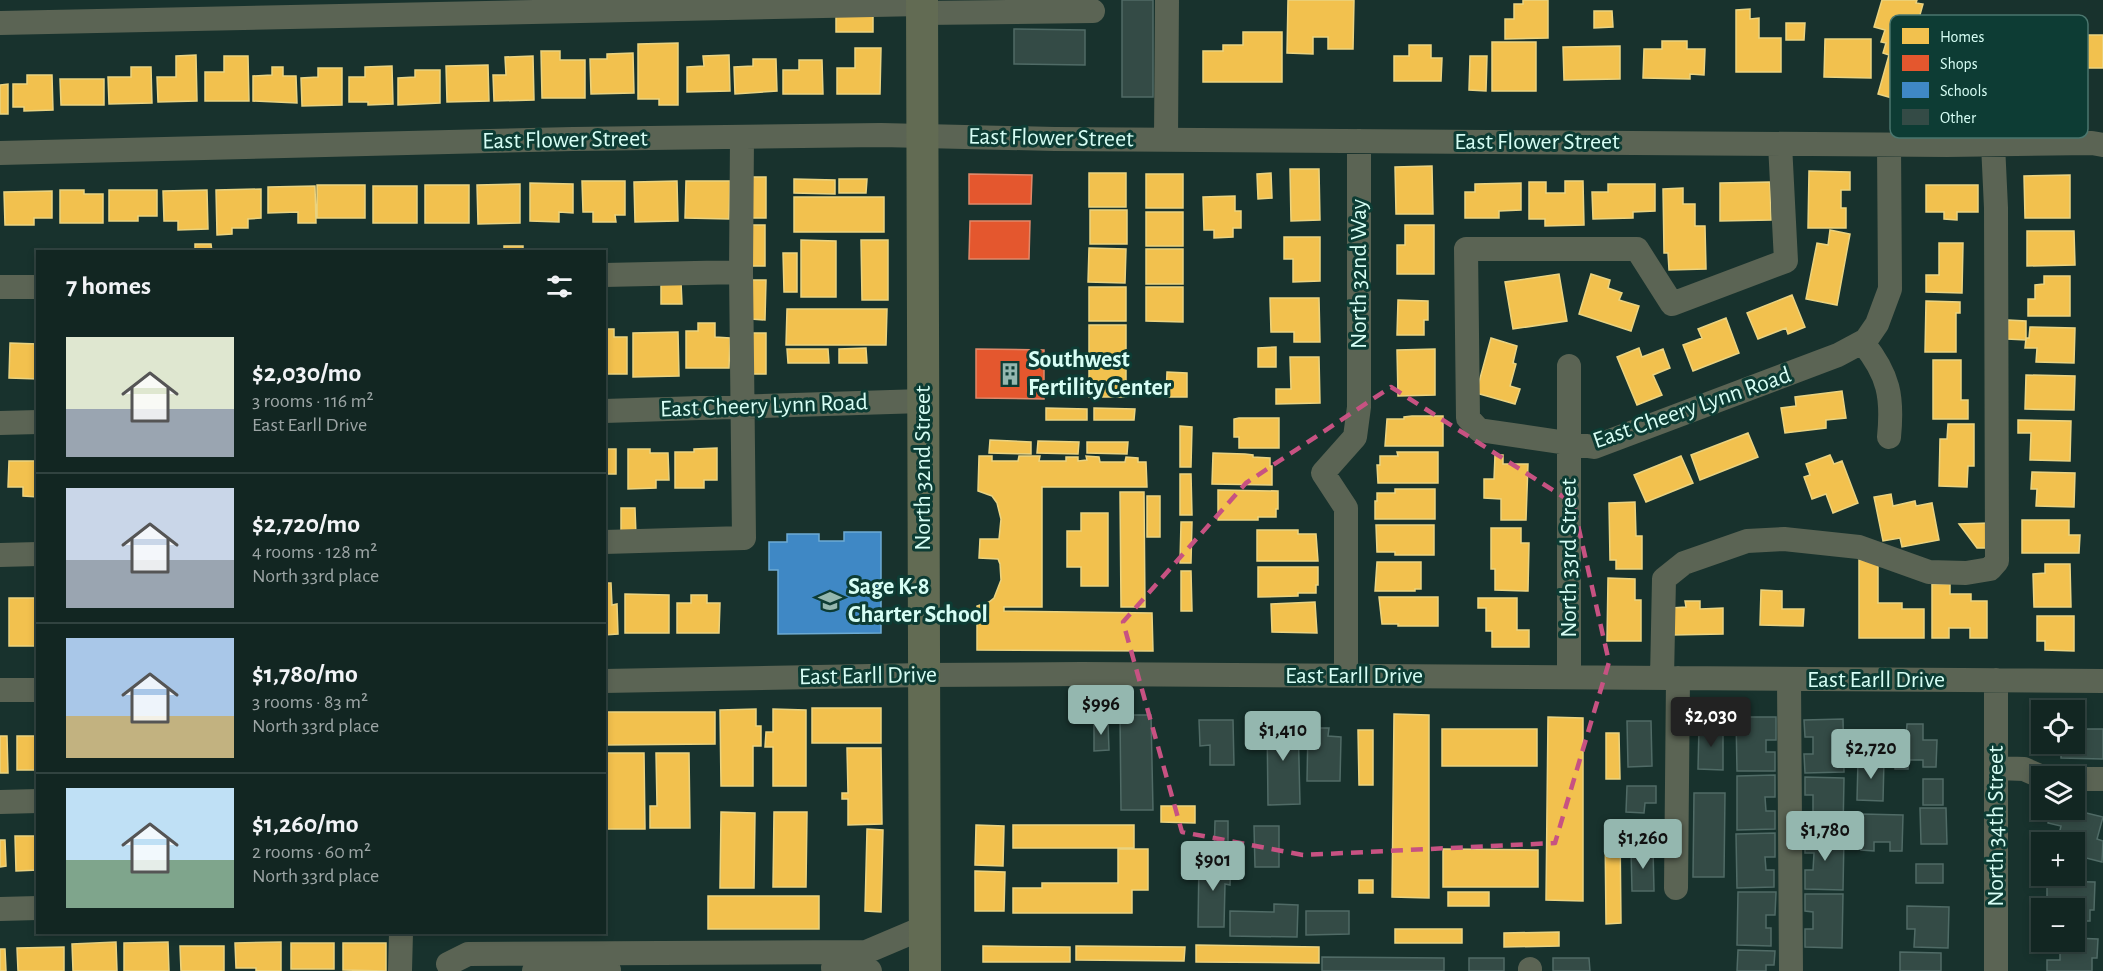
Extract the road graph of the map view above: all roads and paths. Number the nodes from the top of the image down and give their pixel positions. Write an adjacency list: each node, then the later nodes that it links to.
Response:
1 (1167, 0): 7 (street)
2 (922, 6): 3 (street); 4 (street); 5 (main road, North 32nd Street)
3 (1093, 11)
4 (0, 23)
5 (922, 136): 6 (street, East Flower Street); 7 (street, East Flower Street); 20 (main road, North 32nd Street)
6 (742, 137): 13 (street, East Flower Street); 14 (street)
7 (1166, 139): 8 (street, East Flower Street)
8 (1359, 141): 9 (street, East Flower Street); 31 (street, North 32nd Way)
9 (1780, 144): 11 (street, East Flower Street); 26 (street, East Cheery Lynn Road)
10 (1993, 144): 11 (street, East Flower Street); 12 (street, East Flower Street); 33 (street)
11 (1888, 145): 18 (street)
12 (2103, 145)
13 (0, 153)
14 (741, 272): 15 (street); 21 (street)
15 (606, 275)
16 (36, 286): 17 (street)
17 (0, 287)
18 (1863, 343): 25 (street); 26 (street, East Cheery Lynn Road)
19 (1569, 366): 26 (street, North 33rd Street)
20 (923, 401): 21 (street, East Cheery Lynn Road); 30 (main road, North 32nd Street)
21 (743, 406): 22 (street, East Cheery Lynn Road); 27 (street)
22 (606, 411)
23 (36, 422): 24 (street)
24 (0, 423)
25 (1888, 438)
26 (1569, 445): 32 (street, North 33rd Street)
27 (606, 542)
28 (36, 554): 29 (street)
29 (0, 555)
30 (924, 675): 31 (street, East Earll Drive); 36 (street, East Earll Drive); 49 (main road, North 32nd Street)
31 (1346, 676): 32 (street, East Earll Drive)
32 (1569, 678): 33 (street, East Earll Drive)
33 (1670, 678): 34 (street, East Earll Drive); 46 (street)
34 (1790, 679): 35 (street, East Earll Drive); 56 (street)
35 (1996, 680): 37 (street, East Earll Drive); 40 (street, North 34th Street)
36 (606, 681)
37 (2103, 681)
38 (0, 690): 39 (street)
39 (36, 690)
40 (1996, 768): 41 (street); 57 (street, North 34th Street)
41 (2031, 772)
42 (2085, 779): 43 (street)
43 (2103, 779)
44 (36, 801): 45 (street)
45 (0, 802)
46 (1676, 888)
47 (36, 908): 48 (street)
48 (0, 909)
49 (925, 927): 52 (street); 55 (main road, North 32nd Street)
50 (401, 934): 51 (street)
51 (400, 971)
52 (472, 971)
53 (534, 971): 54 (street)
54 (870, 971)
55 (925, 971)
56 (1791, 971)
57 (1996, 971)

